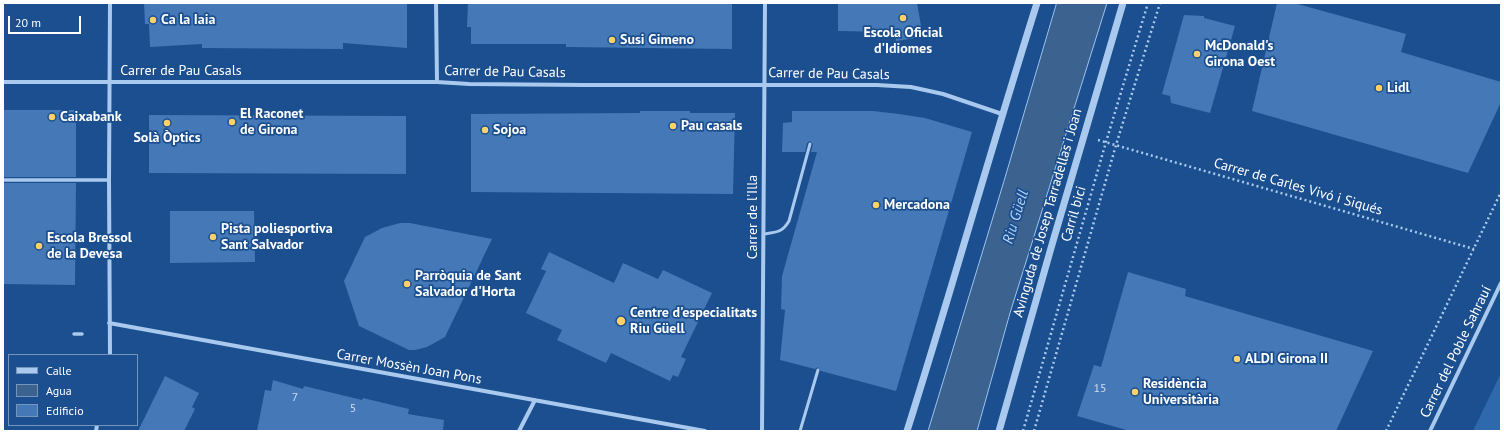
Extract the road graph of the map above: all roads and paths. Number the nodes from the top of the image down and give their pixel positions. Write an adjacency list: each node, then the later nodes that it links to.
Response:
1 (110, 3): 9 (street)
2 (436, 3): 10 (street)
3 (764, 3): 11 (street, Carrer de l'Illa)
4 (1037, 3): 12 (street)
5 (1124, 3): 32 (street, Avinguda de Josep Tarradellas i Joan)
6 (1148, 3): 33 (path, Carril bici)
7 (1160, 3): 14 (path)
8 (3, 82): 9 (street, Carrer de Pau Casals)
9 (110, 82): 10 (street, Carrer de Pau Casals); 16 (street)
10 (437, 82): 11 (street, Carrer de Pau Casals)
11 (765, 84): 12 (street, Carrer de Pau Casals); 18 (street, Carrer de l'Illa)
12 (1002, 114): 31 (street)
13 (810, 144): 18 (lane)
14 (1116, 145): 19 (path, Carrer de Carles Vivó i Siqués); 34 (path)
15 (3, 180): 16 (street)
16 (109, 180): 21 (street)
17 (1501, 192): 19 (path)
18 (764, 234): 29 (street, Carrer de l'Illa)
19 (1474, 249): 35 (path)
20 (1501, 283): 36 (street, Carrer del Poble Sahrauí)
21 (109, 323): 24 (street); 26 (street, Carrer Mossèn Joan Pons)
22 (74, 334): 23 (street)
23 (82, 334)
24 (110, 354)
25 (818, 370): 30 (lane)
26 (535, 400): 27 (street); 28 (street, Carrer Mossèn Joan Pons)
27 (519, 431)
28 (705, 431)
29 (762, 431)
30 (800, 431)
31 (907, 431)
32 (999, 431)
33 (1023, 431)
34 (1034, 431)
35 (1386, 431)
36 (1430, 431)

